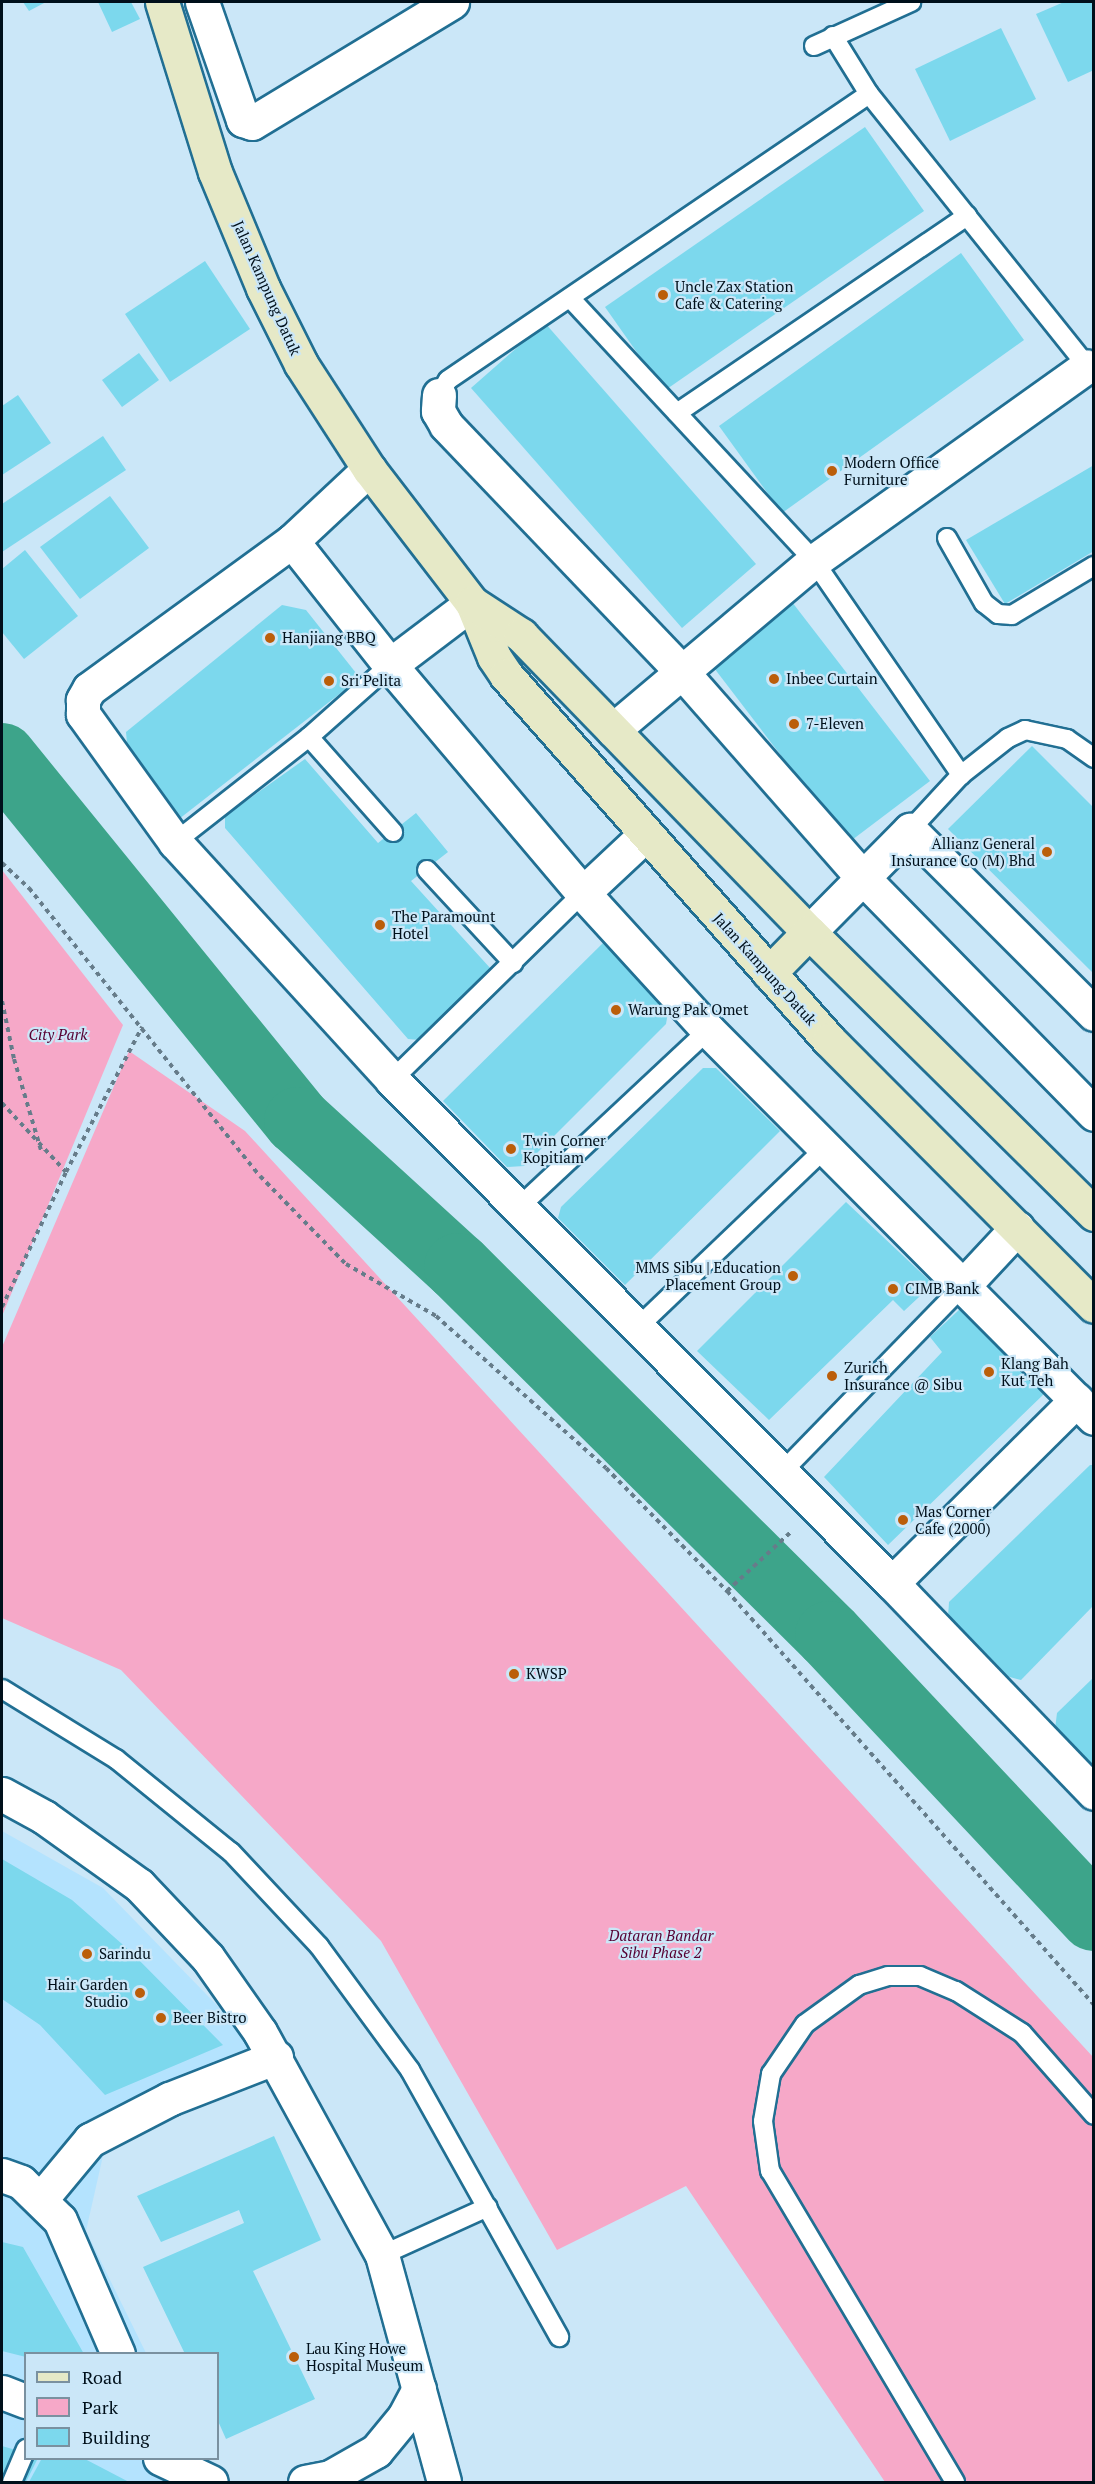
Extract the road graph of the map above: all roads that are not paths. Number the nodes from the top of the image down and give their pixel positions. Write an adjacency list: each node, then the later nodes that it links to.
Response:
1 (162, 2): 13 (street, Jalan Kampung Datuk)
2 (202, 2): 3 (street)
3 (452, 2)
4 (911, 2): 5 (lane)
5 (833, 36): 6 (lane); 7 (lane)
6 (814, 46)
7 (869, 94): 8 (lane); 9 (lane)
8 (967, 216): 10 (lane); 12 (lane)
9 (570, 298): 11 (lane); 12 (lane)
10 (1087, 366): 16 (street)
11 (439, 395): 20 (street)
12 (677, 413): 16 (lane)
13 (369, 469): 15 (street); 18 (street, Jalan Kampung Datuk)
14 (947, 538): 17 (lane)
15 (292, 541): 19 (street); 28 (street)
16 (814, 561): 20 (street); 24 (lane)
17 (1094, 566)
18 (472, 603): 19 (street); 21 (street, Jalan Kampung Datuk); 27 (street, Jalan Kampung Datuk)
19 (390, 665): 22 (lane); 31 (street)
20 (682, 672): 21 (street); 30 (street)
21 (613, 730): 32 (street, Jalan Kampung Datuk)
22 (309, 737): 26 (lane); 28 (lane)
23 (1094, 759): 24 (lane)
24 (961, 775): 25 (lane)
25 (910, 830): 30 (street); 35 (street)
26 (393, 832)
27 (645, 835): 31 (street); 34 (street, Jalan Kampung Datuk)
28 (176, 842): 37 (street)
29 (427, 870): 33 (lane)
30 (863, 878): 32 (street); 38 (street)
31 (583, 893): 33 (lane); 36 (street)
32 (809, 932): 34 (street); 41 (street, Jalan Kampung Datuk)
33 (513, 963): 37 (lane)
34 (769, 973): 42 (street, Jalan Kampung Datuk)
35 (1094, 1014)
36 (708, 1030): 39 (street); 40 (lane)
37 (392, 1080): 40 (street)
38 (1094, 1114)
39 (824, 1149): 43 (street); 45 (lane)
40 (517, 1209): 45 (street)
41 (1094, 1214)
42 (1017, 1228): 43 (street); 44 (street, Jalan Kampung Datuk)
43 (963, 1287): 46 (street); 47 (lane)
44 (1094, 1306)
45 (639, 1326): 47 (street)
46 (1085, 1409): 48 (street)
47 (782, 1472): 48 (street)
48 (892, 1583): 50 (street)
49 (2, 1689): 56 (lane)
50 (1094, 1793)
51 (2, 1794): 52 (street)
52 (276, 2057): 55 (street); 57 (street)
53 (1094, 2115): 69 (lane)
54 (2, 2175): 55 (street)
55 (41, 2199): 59 (street)
56 (488, 2207): 57 (lane); 58 (lane)
57 (382, 2255): 60 (street)
58 (559, 2337)
59 (117, 2352)
60 (419, 2390): 67 (street); 68 (street)
61 (2, 2392): 62 (street)
62 (24, 2400)
63 (24, 2455): 66 (lane)
64 (165, 2460): 65 (street)
65 (200, 2473)
66 (12, 2482)
67 (305, 2482)
68 (444, 2482)
69 (956, 2482)

